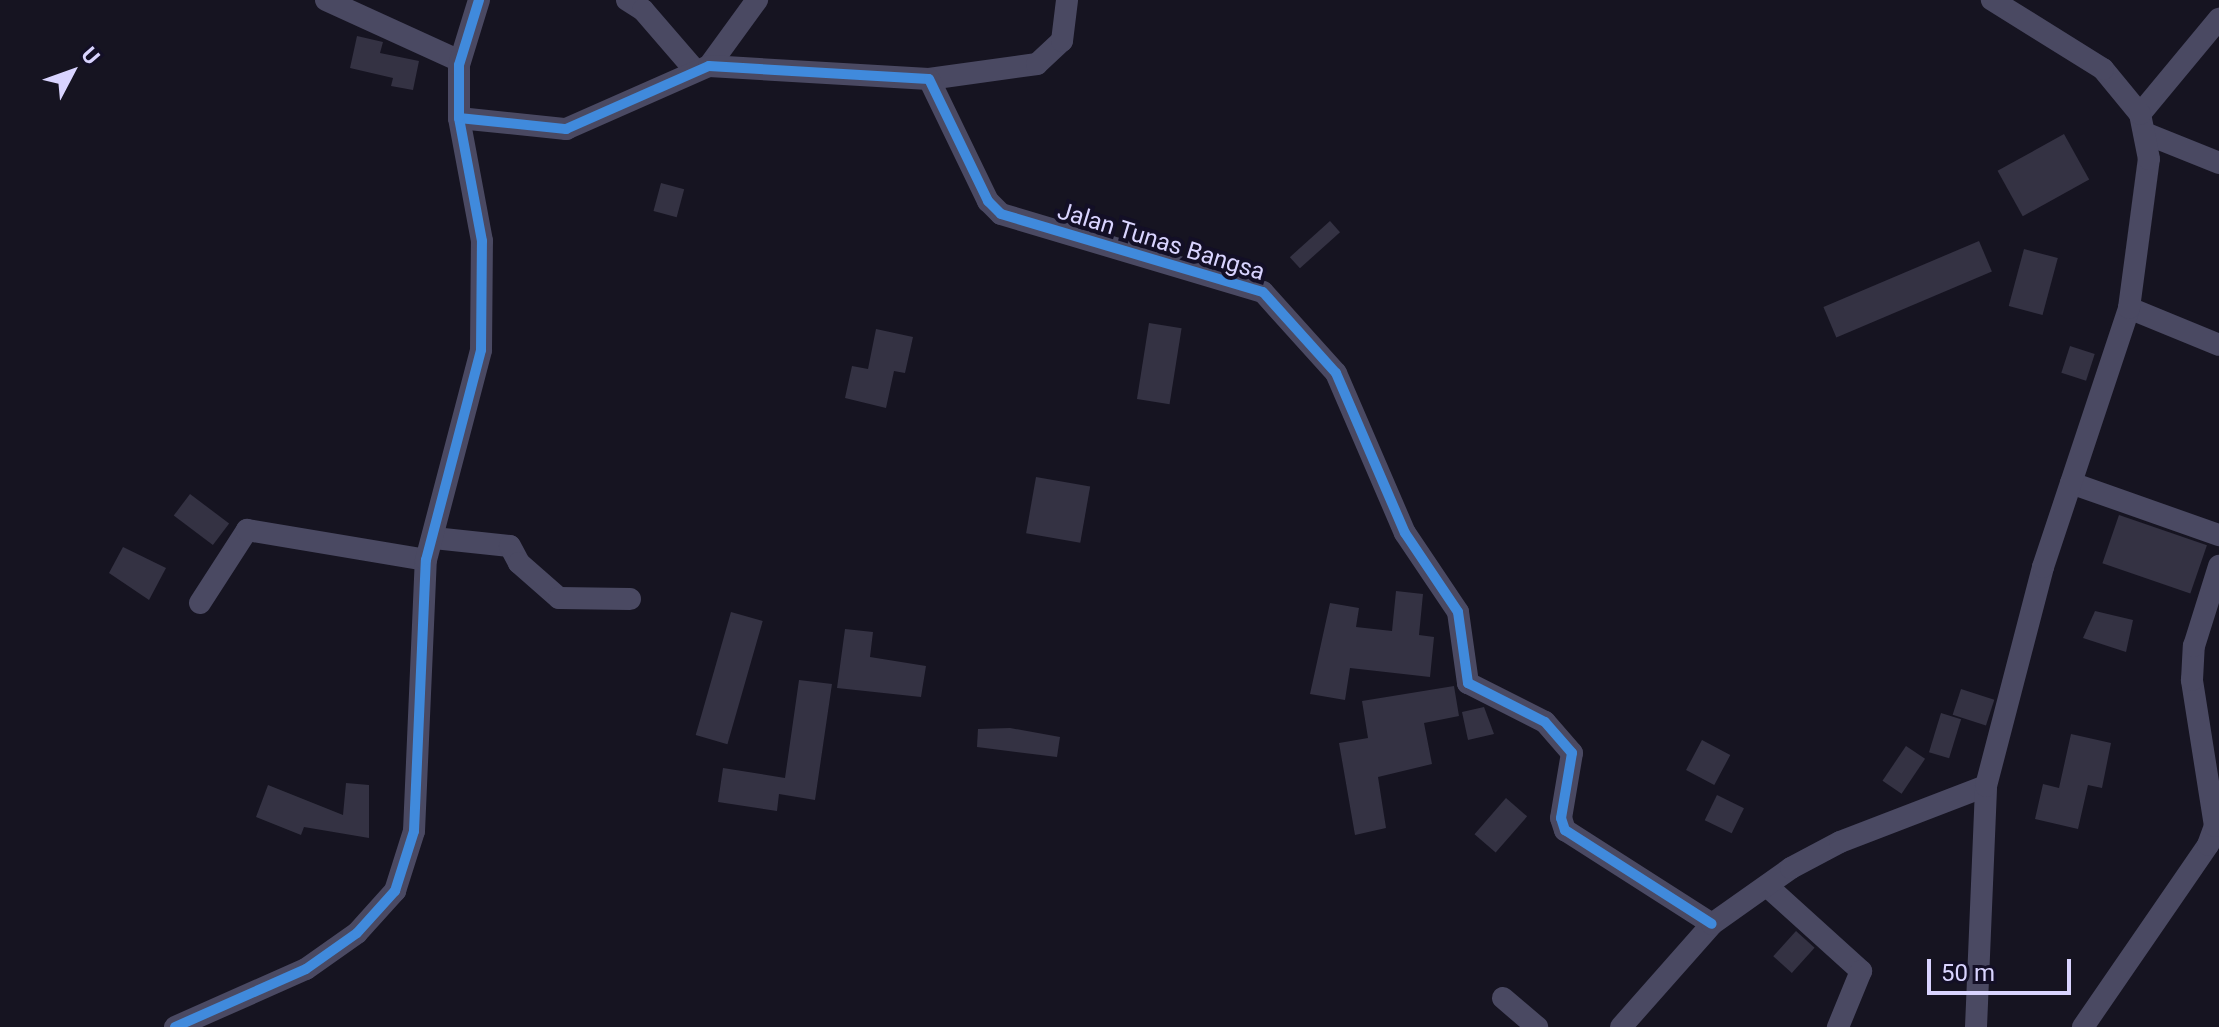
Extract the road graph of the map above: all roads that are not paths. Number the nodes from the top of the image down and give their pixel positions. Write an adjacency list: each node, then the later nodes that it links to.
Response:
1 (326, 0): 8 (street)
2 (479, 0): 8 (street)
3 (627, 0): 9 (street)
4 (757, 0): 9 (street)
5 (1067, 0): 10 (street)
6 (1992, 0): 12 (street)
7 (2219, 19): 12 (street)
8 (460, 61): 11 (street)
9 (701, 67): 10 (street); 11 (street)
10 (929, 79): 26 (street, Jalan Tunas Bangsa)
11 (459, 118): 18 (street)
12 (2144, 124): 13 (street); 14 (street)
13 (2219, 163)
14 (2129, 308): 15 (street); 16 (street)
15 (2219, 345)
16 (2071, 483): 17 (street); 24 (street)
17 (2219, 535)
18 (434, 538): 19 (street); 21 (street)
19 (426, 560): 22 (street); 28 (street)
20 (2219, 566): 23 (street)
21 (630, 599)
22 (200, 603)
23 (2213, 771): 33 (street)
24 (1986, 786): 25 (street); 32 (street)
25 (1767, 886): 26 (street); 31 (street)
26 (1712, 924): 30 (street)
27 (1503, 998): 29 (street)
28 (175, 1027)
29 (1537, 1027)
30 (1621, 1027)
31 (1838, 1027)
32 (1976, 1027)
33 (2083, 1027)

